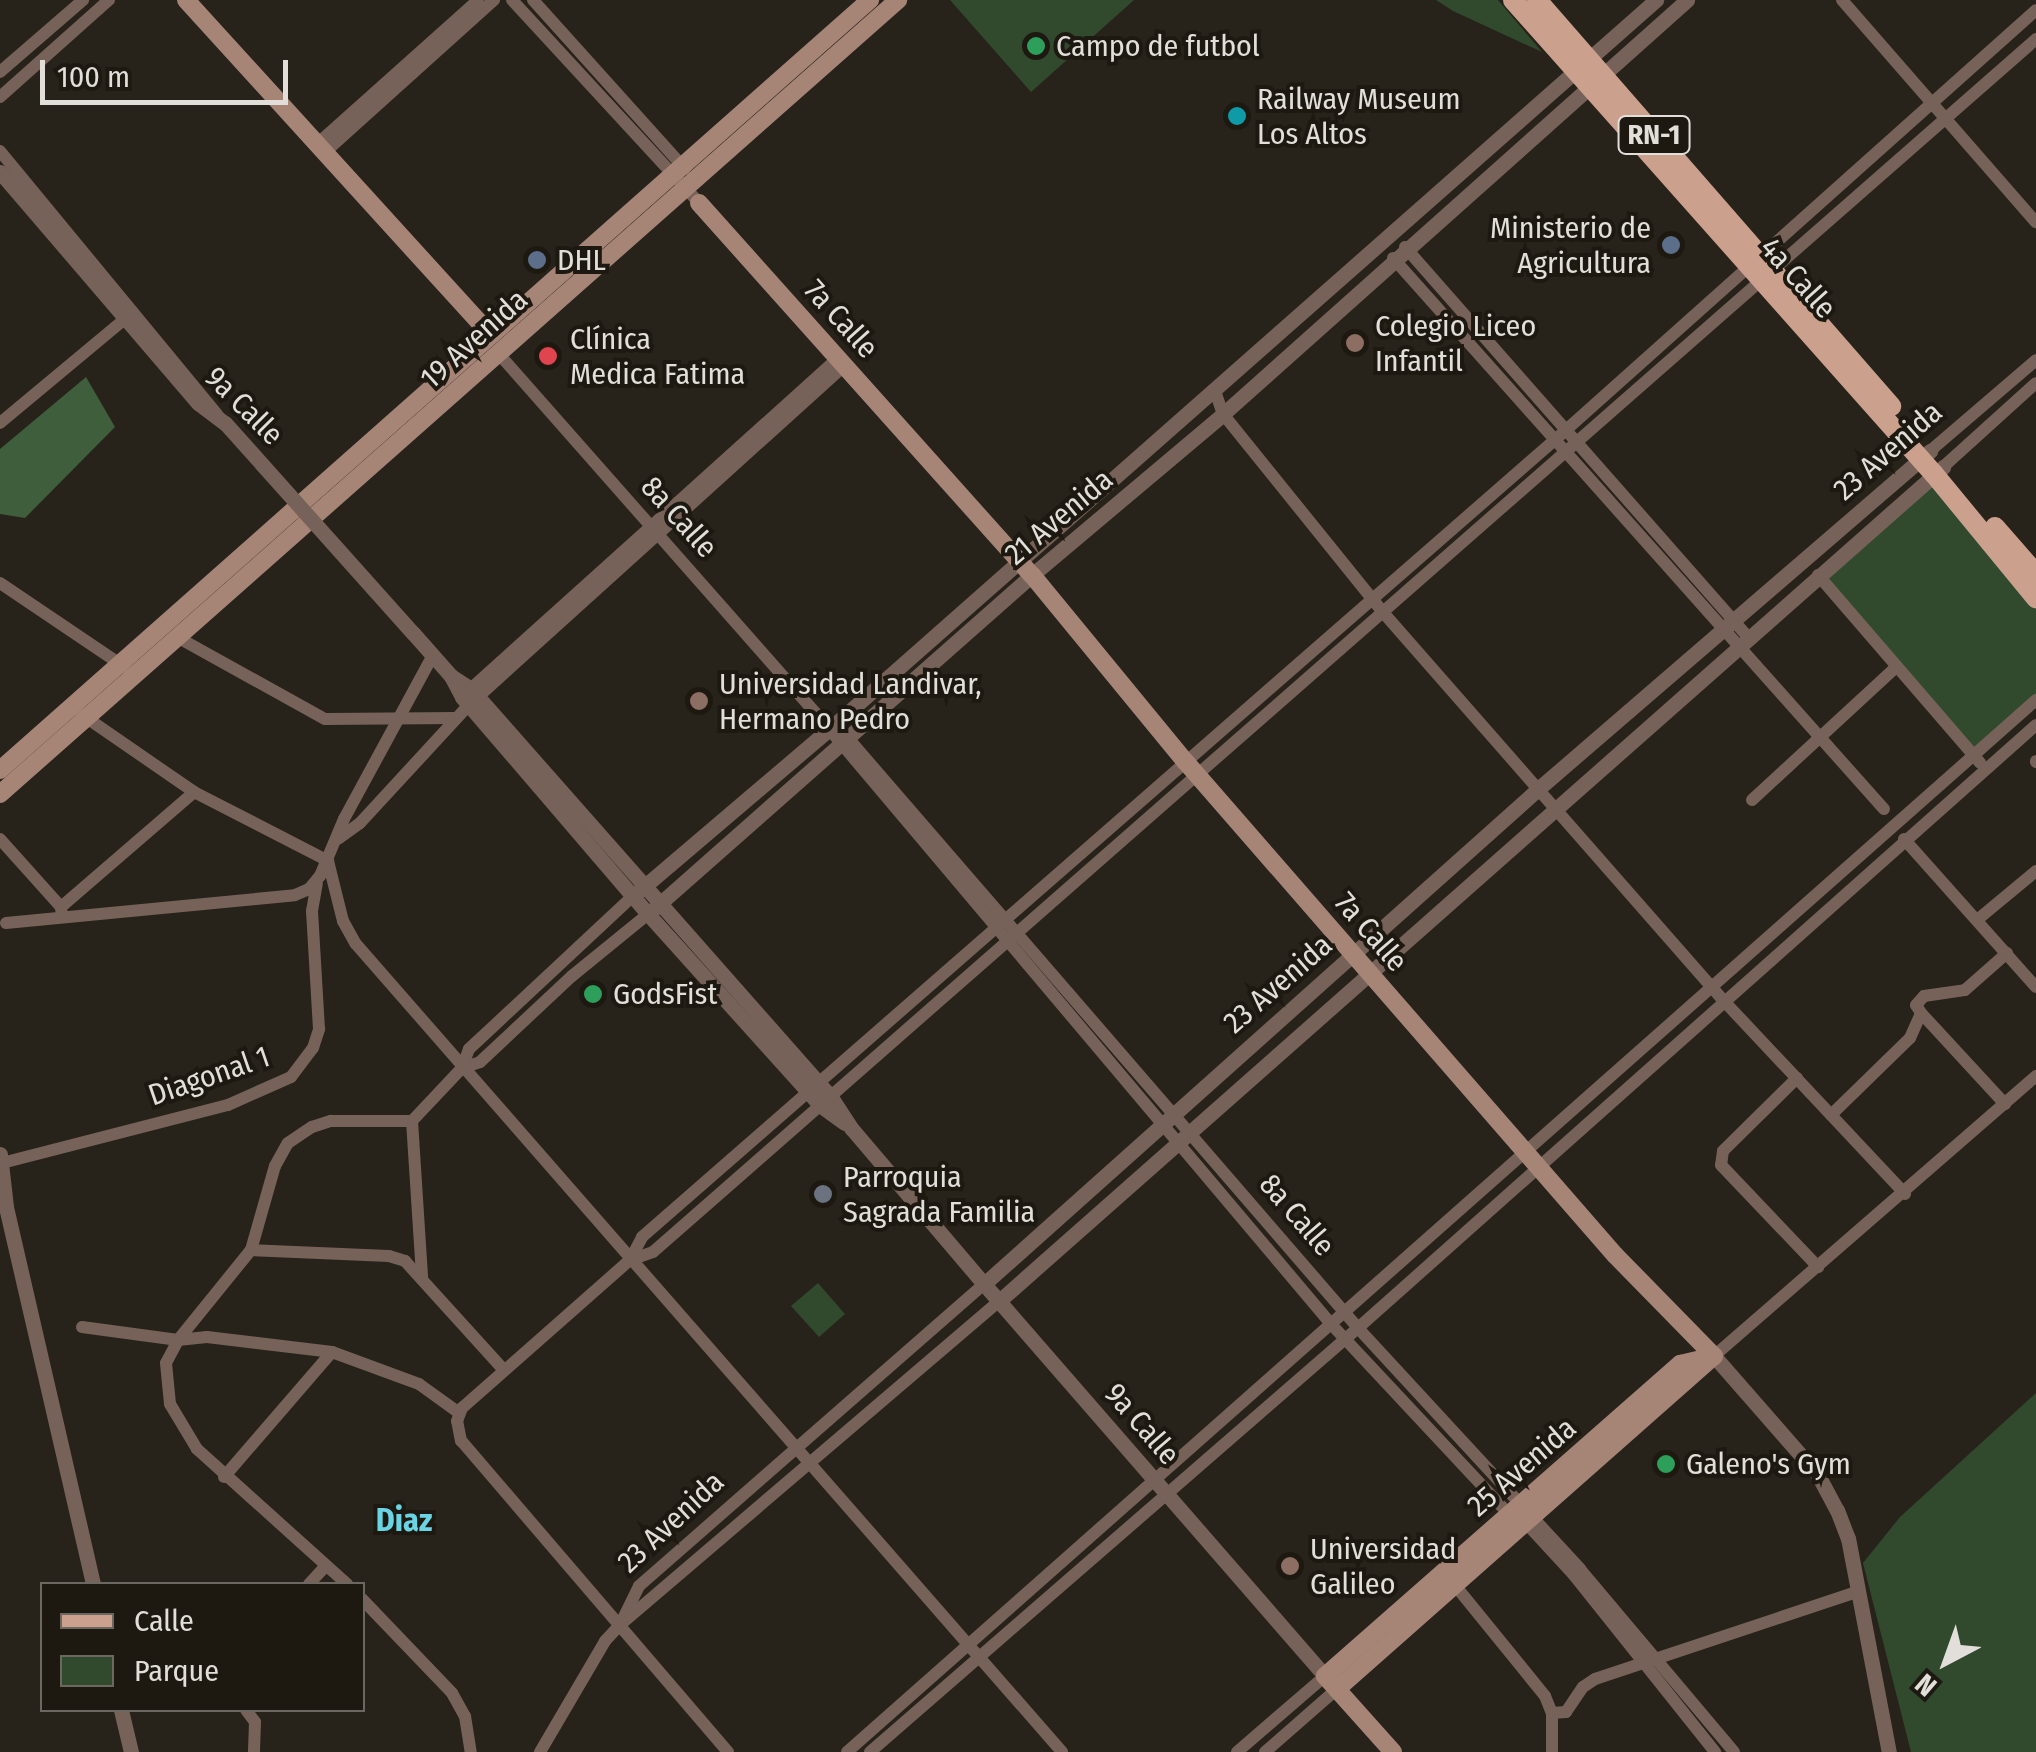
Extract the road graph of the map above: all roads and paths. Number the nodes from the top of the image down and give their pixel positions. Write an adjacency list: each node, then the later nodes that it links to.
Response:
1 (83, 0): 17 (street)
2 (109, 0): 19 (street)
3 (186, 0): 22 (main road)
4 (478, 0): 22 (street)
5 (494, 0): 22 (street)
6 (512, 0): 25 (street, 7a Calle)
7 (533, 0): 25 (street, 7a Calle)
8 (898, 0): 14 (main road, 19 Avenida)
9 (1513, 0): 18 (main road, 4a Calle / RN-1)
10 (1537, 0): 18 (main road, 4a Calle / RN-1)
11 (1656, 0): 18 (street, 21 Avenida)
12 (1687, 0): 18 (street, 21 Avenida)
13 (1842, 0): 20 (street)
14 (863, 9): 25 (main road, 19 Avenida)
15 (2036, 10): 20 (street)
16 (2036, 39): 21 (street)
17 (0, 72)
18 (1589, 73): 28 (street, 21 Avenida); 29 (main road, 4a Calle / RN-1); 36 (street, 21 Avenida)
19 (0, 96)
20 (1932, 103): 21 (street); 29 (street)
21 (1945, 118): 27 (street); 29 (street)
22 (320, 149): 31 (main road)
23 (0, 151): 30 (street)
24 (0, 172): 30 (street, 9a Calle)
25 (682, 177): 26 (street, 7a Calle); 31 (main road, 19 Avenida); 32 (main road, 19 Avenida)
26 (699, 203): 34 (main road, 7a Calle)
27 (2036, 222)
28 (1399, 252): 37 (street, 21 Avenida); 39 (street)
29 (1761, 268): 39 (street); 40 (main road, 4a Calle / RN-1)
30 (130, 314): 38 (street); 53 (street, 9a Calle, bridge)
31 (491, 334): 55 (main road, 19 Avenida)
32 (499, 354): 41 (street, 8a Calle); 51 (main road, 19 Avenida)
33 (2036, 360): 40 (street, 23 Avenida)
34 (842, 361): 41 (street); 42 (main road, 7a Calle)
35 (2036, 383): 40 (street, 23 Avenida)
36 (1215, 391): 37 (street); 42 (street, 21 Avenida)
37 (1223, 414): 45 (street, 21 Avenida); 49 (street)
38 (0, 424)
39 (1565, 440): 49 (street); 50 (street)
40 (1932, 463): 43 (street, 23 Avenida); 44 (main road, 4a Calle / RN-1); 47 (main road, 4a Calle); 50 (street, 23 Avenida)
41 (655, 532): 56 (street); 61 (street, 8a Calle)
42 (1018, 560): 45 (main road, 7a Calle); 61 (street, 21 Avenida)
43 (1818, 574): 52 (street, 23 Avenida); 54 (street)
44 (2036, 574)
45 (1032, 575): 64 (street, 21 Avenida); 66 (main road, 7a Calle)
46 (6, 586): 48 (street); 55 (street)
47 (2036, 598)
48 (0, 599)
49 (1376, 604): 66 (street); 69 (street)
50 (1728, 625): 52 (street); 69 (street, 23 Avenida)
51 (177, 636): 55 (main road, 19 Avenida); 59 (street)
52 (1743, 641): 63 (street); 73 (street, 23 Avenida)
53 (433, 655): 56 (street, 9a Calle); 59 (street)
54 (1896, 666): 63 (street); 65 (street)
55 (127, 669): 58 (main road, 19 Avenida)
56 (470, 697): 60 (street); 81 (street, 9a Calle)
57 (2036, 700): 65 (street)
58 (80, 712): 68 (main road, 19 Avenida); 70 (street); 71 (main road, 19 Avenida)
59 (400, 718): 60 (street); 76 (street)
60 (456, 718): 76 (street)
61 (827, 724): 64 (street, 8a Calle); 81 (street, 21 Avenida)
62 (2036, 725): 67 (street)
63 (1822, 738): 72 (street); 74 (street)
64 (843, 741): 82 (street, 21 Avenida); 86 (street, 8a Calle)
65 (1975, 757): 67 (street); 92 (street)
66 (1191, 767): 86 (street); 87 (street); 90 (main road, 7a Calle)
67 (1985, 769): 77 (street)
68 (0, 770)
69 (1538, 789): 73 (street); 90 (street, 23 Avenida)
70 (194, 792): 78 (street); 83 (street)
71 (0, 794)
72 (1752, 800)
73 (1553, 806): 91 (street, 23 Avenida); 92 (street)
74 (1884, 810)
75 (0, 839): 83 (street)
76 (338, 839): 78 (street)
77 (1904, 840): 84 (street); 94 (street)
78 (328, 861): 80 (street); 96 (street)
79 (2036, 871): 84 (street)
80 (320, 876): 83 (street); 109 (street, Diagonal 1)
81 (639, 891): 82 (street, 9a Calle); 96 (street, 21 Avenida)
82 (654, 909): 96 (street, 21 Avenida); 99 (street, 9a Calle)
83 (62, 912): 85 (street)
84 (1977, 920): 89 (street)
85 (6, 923)
86 (999, 923): 87 (street, 8a Calle); 88 (street, 8a Calle); 99 (street)
87 (1016, 931): 88 (street); 102 (street, 8a Calle)
88 (1004, 941): 100 (street); 105 (street, 8a Calle)
89 (2007, 953): 93 (street); 95 (street)
90 (1354, 954): 91 (main road, 7a Calle); 102 (street, 23 Avenida)
91 (1370, 971): 106 (street, 23 Avenida); 108 (main road, 7a Calle)
92 (1711, 986): 94 (street); 108 (street)
93 (2036, 986)
94 (1723, 1000): 98 (street); 110 (street)
95 (1921, 1013): 101 (street); 103 (street)
96 (462, 1068): 104 (street, 21 Avenida); 113 (street)
97 (2036, 1076): 101 (street, 25 Avenida)
98 (1797, 1078): 103 (street); 114 (street)
99 (814, 1088): 100 (street, 9a Calle); 113 (street)
100 (826, 1101): 113 (street); 116 (street, 9a Calle)
101 (2005, 1104): 111 (street, 25 Avenida)
102 (1172, 1113): 105 (street, 23 Avenida); 106 (street, 8a Calle)
103 (1831, 1114): 111 (street)
104 (412, 1120): 112 (street); 115 (street)
105 (1159, 1125): 107 (street, 8a Calle); 116 (street, 23 Avenida)
106 (1190, 1134): 107 (street, 23 Avenida); 118 (street, 8a Calle)
107 (1176, 1146): 117 (street, 23 Avenida); 119 (street, 8a Calle)
108 (1524, 1152): 110 (main road, 7a Calle); 118 (street)
109 (1, 1161): 134 (street)
110 (1539, 1168): 121 (street); 125 (main road, 7a Calle)
111 (1905, 1194): 114 (street, 25 Avenida)
112 (252, 1250): 115 (street); 122 (street)
113 (630, 1260): 126 (street); 128 (street)
114 (1818, 1267): 125 (street, 25 Avenida)
115 (422, 1277): 126 (street)
116 (984, 1284): 117 (street, 9a Calle); 128 (street, 23 Avenida)
117 (999, 1301): 129 (street, 23 Avenida); 131 (street, 9a Calle)
118 (1345, 1312): 119 (street); 121 (street, 8a Calle)
119 (1331, 1324): 123 (street, 8a Calle); 131 (street)
120 (82, 1327): 122 (street)
121 (1358, 1328): 123 (street); 132 (street, 8a Calle)
122 (178, 1340): 124 (street); 130 (street)
123 (1344, 1340): 131 (street); 132 (street, 8a Calle)
124 (332, 1352): 127 (street); 130 (street)
125 (1714, 1356): 132 (main road, 25 Avenida); 138 (street, 7a Calle)
126 (504, 1370): 127 (street)
127 (458, 1417): 140 (street)
128 (793, 1448): 129 (street); 140 (street, 23 Avenida)
129 (808, 1463): 140 (street, 23 Avenida); 141 (street)
130 (224, 1477): 133 (street)
131 (1162, 1488): 141 (street); 142 (street); 145 (street, 9a Calle)
132 (1522, 1514): 137 (main road, 25 Avenida); 143 (street, 8a Calle); 144 (street, 8a Calle); 145 (main road, 25 Avenida)
133 (326, 1566): 135 (street); 136 (street)
134 (93, 1582)
135 (310, 1582)
136 (345, 1582)
137 (1454, 1584): 145 (main road, 25 Avenida); 148 (street)
138 (1859, 1592): 143 (street); 163 (street, 7a Calle)
139 (365, 1602): 152 (street)
140 (620, 1625): 153 (street, 23 Avenida); 154 (street)
141 (970, 1644): 142 (street); 155 (street)
142 (980, 1655): 156 (street); 157 (street)
143 (1655, 1660): 144 (street); 149 (street, 8a Calle)
144 (1640, 1663): 148 (street); 149 (street, 8a Calle)
145 (1331, 1682): 158 (street, 25 Avenida); 159 (street, 25 Avenida); 160 (main road, 9a Calle)
146 (121, 1712): 151 (street)
147 (248, 1712): 150 (street)
148 (1552, 1714): 161 (street)
149 (1714, 1744): 162 (street, 8a Calle)
150 (255, 1746)
151 (131, 1752)
152 (471, 1752)
153 (540, 1752)
154 (728, 1752)
155 (847, 1752)
156 (870, 1752)
157 (1062, 1752)
158 (1238, 1752)
159 (1264, 1752)
160 (1393, 1752)
161 (1552, 1752)
162 (1734, 1752)
163 (1890, 1752)

